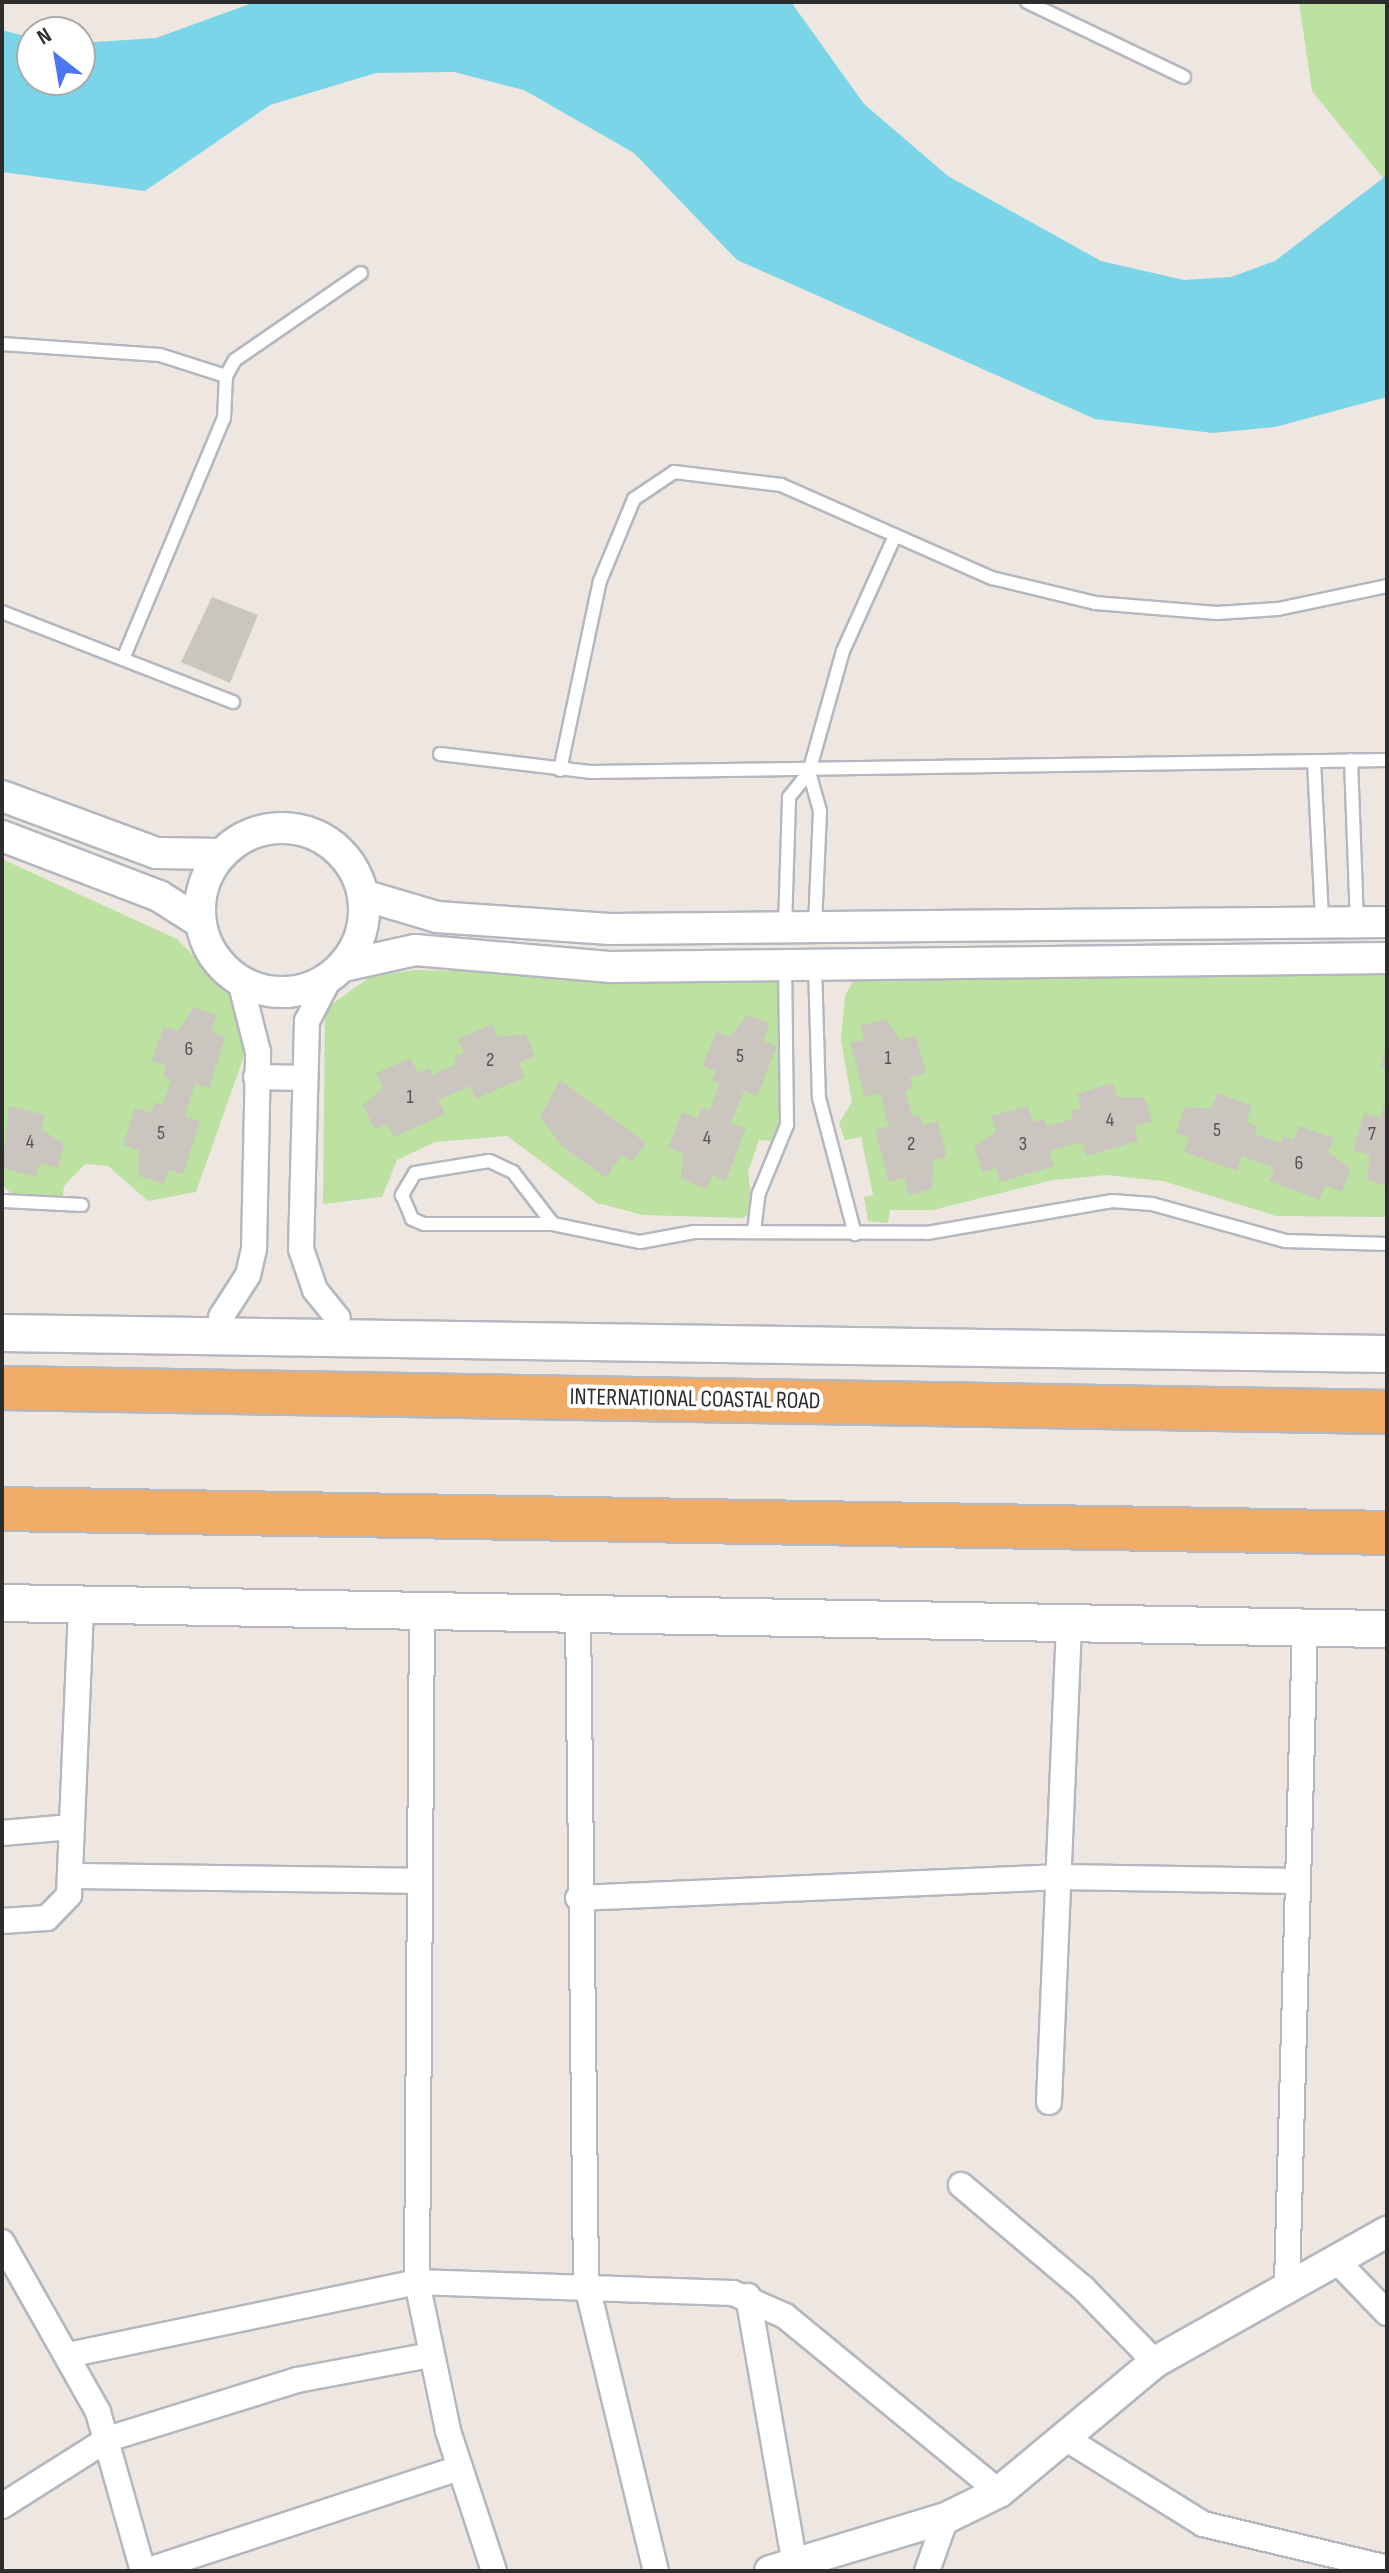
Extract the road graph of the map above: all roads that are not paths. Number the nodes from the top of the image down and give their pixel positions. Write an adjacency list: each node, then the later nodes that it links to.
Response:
1 (1027, 2): 2 (lane)
2 (1184, 77)
3 (361, 273): 5 (lane)
4 (2, 344): 5 (lane)
5 (226, 376): 9 (lane)
6 (895, 536): 7 (lane); 15 (lane); 16 (lane)
7 (1387, 586)
8 (2, 612): 9 (lane)
9 (123, 659): 10 (lane)
10 (233, 702)
11 (440, 754): 15 (lane)
12 (1351, 760): 13 (lane); 14 (lane); 23 (lane)
13 (1387, 760)
14 (1314, 761): 16 (lane); 22 (lane)
15 (560, 770): 16 (lane)
16 (809, 772): 25 (lane); 25 (lane)
17 (2, 796): 19 (street)
18 (2, 836): 21 (street)
19 (222, 854): 20 (street); 21 (street)
20 (363, 895): 25 (street); 30 (street)
21 (200, 922): 31 (street)
22 (1322, 922): 23 (street); 25 (street); 26 (street)
23 (1357, 922): 24 (street); 27 (street)
24 (1387, 922)
25 (800, 928): 28 (street); 29 (street)
26 (1322, 958): 27 (street); 28 (street)
27 (1372, 958)
28 (815, 963): 29 (street); 38 (lane)
29 (785, 964): 30 (street); 37 (lane)
30 (336, 972): 31 (street); 33 (street)
31 (240, 981): 32 (street)
32 (256, 1077): 33 (street); 41 (street)
33 (305, 1078): 42 (street)
34 (2, 1201): 35 (lane)
35 (82, 1205)
36 (553, 1224): 36 (lane); 37 (lane)
37 (754, 1231): 38 (lane)
38 (855, 1234): 39 (lane)
39 (1387, 1244)
40 (2, 1313): 41 (main road)
41 (221, 1317): 42 (main road)
42 (338, 1318): 44 (main road)
43 (2, 1333): 45 (main road)
44 (1387, 1334)
45 (1387, 1354)
46 (2, 1388): 47 (highway, INTERNATIONAL COASTAL ROAD)
47 (1387, 1412)
48 (2, 1509): 49 (highway)
49 (1387, 1533)
50 (2, 1578): 53 (main road)
51 (2, 1603): 52 (main road)
52 (81, 1604): 54 (main road); 59 (street)
53 (1387, 1604)
54 (422, 1611): 55 (main road); 63 (street)
55 (578, 1614): 56 (main road); 65 (street)
56 (1069, 1621): 57 (main road); 62 (street)
57 (1305, 1627): 58 (main road); 64 (street)
58 (1387, 1629)
59 (72, 1827): 60 (street); 61 (street)
60 (2, 1833)
61 (71, 1876): 63 (street); 66 (street)
62 (1062, 1877): 64 (street); 65 (street); 67 (street)
63 (418, 1881): 72 (street)
64 (1298, 1881): 74 (street)
65 (578, 1898): 73 (street)
66 (2, 1921)
67 (1049, 2102)
68 (961, 2185): 79 (street)
69 (1387, 2232): 71 (street)
70 (2, 2242): 77 (street)
71 (1335, 2259): 74 (street); 76 (street)
72 (417, 2282): 73 (street); 77 (street); 78 (street)
73 (586, 2282): 75 (street); 90 (street)
74 (1287, 2284): 79 (street)
75 (748, 2296): 83 (street); 86 (street)
76 (1387, 2313)
77 (68, 2355): 81 (street)
78 (431, 2355): 81 (street); 82 (street)
79 (1155, 2362): 80 (street)
80 (1065, 2438): 83 (street); 87 (street)
81 (108, 2439): 84 (street); 88 (street)
82 (459, 2468): 88 (street); 89 (street)
83 (999, 2492): 85 (street)
84 (2, 2506)
85 (946, 2518): 86 (street); 91 (street)
86 (783, 2568)
87 (1387, 2568)
88 (144, 2571)
89 (494, 2571)
90 (656, 2571)
91 (927, 2571)

